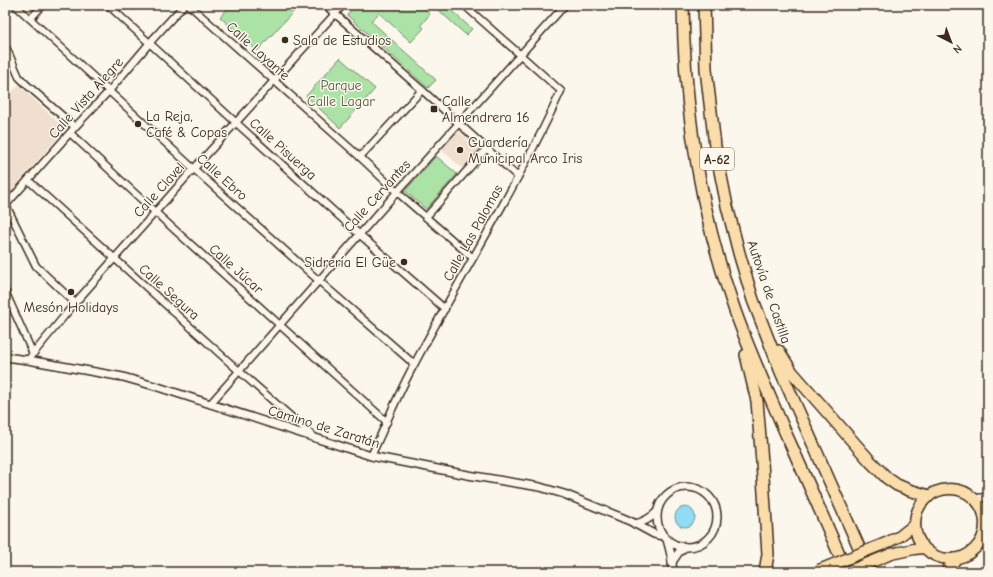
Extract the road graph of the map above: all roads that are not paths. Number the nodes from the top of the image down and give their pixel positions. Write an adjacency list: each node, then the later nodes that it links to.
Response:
1 (15, 5): 13 (street, Calle Ebro)
2 (43, 5): 13 (street)
3 (108, 5): 14 (street, Calle Pisuerga)
4 (184, 5): 14 (street, Calle Vista Alegre)
5 (189, 5): 17 (street, Calle Layante)
6 (325, 5): 12 (street)
7 (344, 5): 12 (street, Calle Clavel)
8 (464, 5): 16 (street)
9 (565, 5): 16 (street, Calle Cervantes)
10 (683, 5): 40 (highway, A-62)
11 (704, 5): 39 (highway, Autovía de Castilla / A-62)
12 (335, 14): 17 (street, Calle Clavel); 18 (street)
13 (31, 18): 19 (street, Calle Ebro)
14 (150, 44): 19 (street, Calle Vista Alegre); 20 (street, Calle Pisuerga)
15 (5, 45): 22 (street)
16 (520, 55): 21 (street, Calle Cervantes); 27 (street, Calle Las Palomas)
17 (274, 81): 20 (street, Calle Clavel); 25 (street, Calle Layante)
18 (422, 90): 21 (street); 25 (street)
19 (109, 91): 22 (street, Calle Vista Alegre); 26 (street, Calle Ebro)
20 (236, 123): 26 (street, Calle Clavel); 33 (street, Calle Pisuerga)
21 (458, 124): 24 (street); 29 (street, Calle Cervantes)
22 (75, 128): 23 (street, Calle Vista Alegre)
23 (70, 134): 28 (street, Calle Vista Alegre); 31 (street, Calle Júcar)
24 (486, 148): 27 (street); 32 (street)
25 (360, 157): 29 (street, Calle Layante)
26 (194, 169): 31 (street, Calle Clavel); 36 (street, Calle Ebro)
27 (518, 177): 34 (street, Calle Las Palomas)
28 (28, 180): 30 (street, Calle Vista Alegre); 35 (street, Calle Segura)
29 (397, 192): 32 (street, Calle Layante); 33 (street, Calle Cervantes)
30 (5, 205): 38 (street)
31 (156, 212): 35 (street, Calle Clavel); 42 (street, Calle Júcar)
32 (426, 217): 34 (street, Calle Layante)
33 (359, 234): 36 (street, Calle Cervantes); 41 (street, Calle Pisuerga)
34 (473, 258): 41 (street, Calle Las Palomas)
35 (115, 259): 38 (street, Calle Clavel); 46 (street, Calle Segura)
36 (318, 280): 42 (street, Calle Cervantes); 45 (street, Calle Ebro)
37 (5, 291): 44 (street)
38 (75, 303): 44 (street, Calle Clavel)
39 (755, 305): 53 (highway); 68 (highway, Autovía de Castilla / A-62)
40 (734, 308): 66 (highway); 67 (highway, A-62)
41 (445, 309): 45 (street, Calle Las Palomas)
42 (280, 325): 46 (street, Calle Cervantes); 49 (street, Calle Júcar)
43 (5, 357): 44 (street, Camino de Zaratán)
44 (31, 357): 47 (street, Camino de Zaratán)
45 (414, 364): 49 (street, Calle Las Palomas)
46 (239, 371): 47 (street, Calle Cervantes); 48 (street, Calle Segura)
47 (210, 404): 50 (street, Camino de Zaratán)
48 (296, 421): 50 (street); 51 (street, Calle Segura)
49 (387, 422): 52 (street, Calle Las Palomas)
50 (289, 430): 51 (street, Camino de Zaratán)
51 (315, 438): 52 (street, Camino de Zaratán)
52 (371, 456): 58 (street, Camino de Zaratán)
53 (929, 496): 55 (highway); 59 (highway)
54 (988, 497): 55 (street)
55 (974, 499): 57 (highway)
56 (657, 512): 58 (street); 60 (street); 61 (street)
57 (986, 519): 63 (highway)
58 (635, 524): 60 (street, Camino de Zaratán)
59 (914, 524): 62 (highway); 65 (highway, bridge)
60 (665, 538): 61 (street); 64 (street)
61 (685, 547): 64 (street)
62 (924, 548): 63 (highway); 67 (highway, bridge)
63 (955, 559): 69 (highway)
64 (673, 569)
65 (817, 571)
66 (765, 572)
67 (847, 572)
68 (870, 572)
69 (947, 572)

